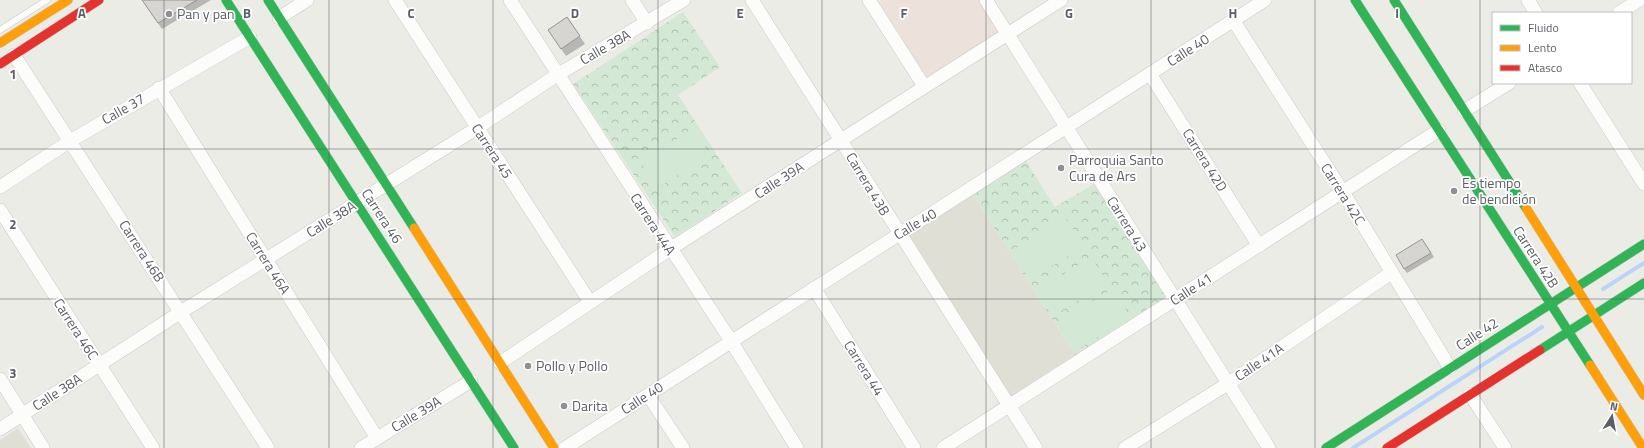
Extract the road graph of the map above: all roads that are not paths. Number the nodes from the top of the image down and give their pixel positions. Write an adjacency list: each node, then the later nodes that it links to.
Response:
1 (47, 0): 27 (lane)
2 (67, 0): 23 (main road); 30 (main road)
3 (100, 0): 23 (main road)
4 (226, 0): 29 (main road, Carrera 46)
5 (268, 0): 24 (main road, Carrera 46)
6 (307, 0): 24 (street)
7 (395, 0): 40 (street, Carrera 45)
8 (510, 0): 34 (street, Carrera 44A)
9 (632, 0): 26 (street)
10 (684, 0): 26 (street, Calle 38A)
11 (752, 0): 43 (street, Carrera 43B)
12 (869, 0): 37 (street)
13 (986, 0): 28 (street, Carrera 43)
14 (1061, 0): 28 (street, Calle 39A)
15 (1265, 0): 25 (street, Calle 40)
16 (1355, 0): 42 (main road, Carrera 42B)
17 (1394, 0): 39 (main road, Carrera 42B)
18 (1528, 0): 21 (street)
19 (1640, 0): 20 (street); 22 (street)
20 (1644, 6)
21 (1535, 12)
22 (1621, 12)
23 (76, 15): 31 (main road)
24 (279, 18): 45 (main road, Carrera 46)
25 (1233, 20): 33 (street, Calle 40); 48 (street, Carrera 42C)
26 (647, 23): 34 (street, Calle 38A)
27 (0, 30)
28 (1007, 34): 37 (street, Calle 39A); 41 (street, Carrera 43)
29 (250, 37): 38 (street, Calle 37); 49 (main road, Carrera 46)
30 (0, 43)
31 (14, 55): 32 (main road); 44 (street, Carrera 46B)
32 (0, 64)
33 (1150, 74): 41 (street, Calle 40); 53 (street, Carrera 42D)
34 (557, 75): 40 (street, Calle 38A); 54 (street, Carrera 44A)
35 (1507, 84): 39 (street)
36 (1581, 84): 46 (street)
37 (924, 86): 43 (street, Calle 39A)
38 (159, 88): 44 (street, Calle 37); 55 (street, Carrera 46A)
39 (1464, 111): 58 (main road, Carrera 42B)
40 (477, 128): 45 (street, Calle 38A); 61 (street, Carrera 45)
41 (1066, 128): 51 (street, Calle 40); 60 (street, Carrera 43)
42 (1439, 130): 48 (street, Calle 41); 62 (main road, Carrera 42B)
43 (841, 139): 51 (street, Carrera 43B); 54 (street, Calle 39A)
44 (70, 141): 47 (street, Calle 37); 63 (street, Carrera 46B)
45 (385, 183): 49 (street, Calle 38A); 67 (main road, Carrera 46)
46 (1644, 184)
47 (0, 187)
48 (1343, 192): 53 (street, Calle 41); 56 (street, Carrera 42C)
49 (356, 202): 55 (street, Calle 38A); 71 (main road, Carrera 46)
50 (0, 210): 68 (street, Carrera 46C)
51 (898, 233): 59 (street, Calle 40); 76 (street, Carrera 43B)
52 (1644, 244): 58 (main road, Calle 42)
53 (1259, 246): 60 (street, Calle 41)
54 (670, 249): 61 (street, Calle 39A); 66 (street, Carrera 44A)
55 (266, 260): 63 (street, Calle 38A); 79 (street, Carrera 46A)
56 (1391, 273): 69 (street, Carrera 42C); 72 (street, Calle 41A)
57 (1644, 283): 64 (main road)
58 (1576, 287): 62 (main road, Calle 42); 64 (main road, Carrera 42B)
59 (814, 288): 66 (street, Calle 40); 89 (street, Carrera 44)
60 (1175, 299): 72 (street, Carrera 43); 76 (street, Calle 41)
61 (590, 302): 67 (street, Calle 39A)
62 (1550, 304): 65 (main road, Carrera 42B); 69 (main road, Calle 42)
63 (181, 312): 68 (street, Calle 38A); 82 (street, Carrera 46B)
64 (1594, 315): 65 (main road); 75 (main road, Carrera 42B)
65 (1568, 332): 73 (main road); 97 (main road, Carrera 42B)
66 (730, 341): 74 (street, Calle 40); 88 (street, Carrera 44A)
67 (500, 363): 85 (main road, Carrera 46)
68 (98, 364): 77 (street, Calle 38A); 81 (street, Carrera 46C)
69 (1450, 368): 94 (main road, Calle 42)
70 (0, 379): 77 (street)
71 (471, 381): 79 (street, Calle 39A); 84 (main road, Carrera 46)
72 (1229, 383): 92 (street, Calle 41A); 93 (street, Carrera 43)
73 (1470, 394): 95 (main road); 96 (street)
74 (648, 395): 86 (street, Calle 40); 87 (street)
75 (1644, 395)
76 (1009, 406): 90 (street, Calle 41); 91 (street, Carrera 43B)
77 (23, 414): 78 (street, Calle 38A); 80 (street)
78 (0, 429)
79 (377, 438): 83 (street, Calle 39A)
80 (43, 448)
81 (153, 448)
82 (268, 448)
83 (361, 448)
84 (514, 448)
85 (554, 448)
86 (565, 448)
87 (683, 448)
88 (797, 448)
89 (914, 448)
90 (943, 448)
91 (1036, 448)
92 (1125, 448)
93 (1269, 448)
94 (1326, 448)
95 (1387, 448)
96 (1505, 448)
97 (1643, 448)

